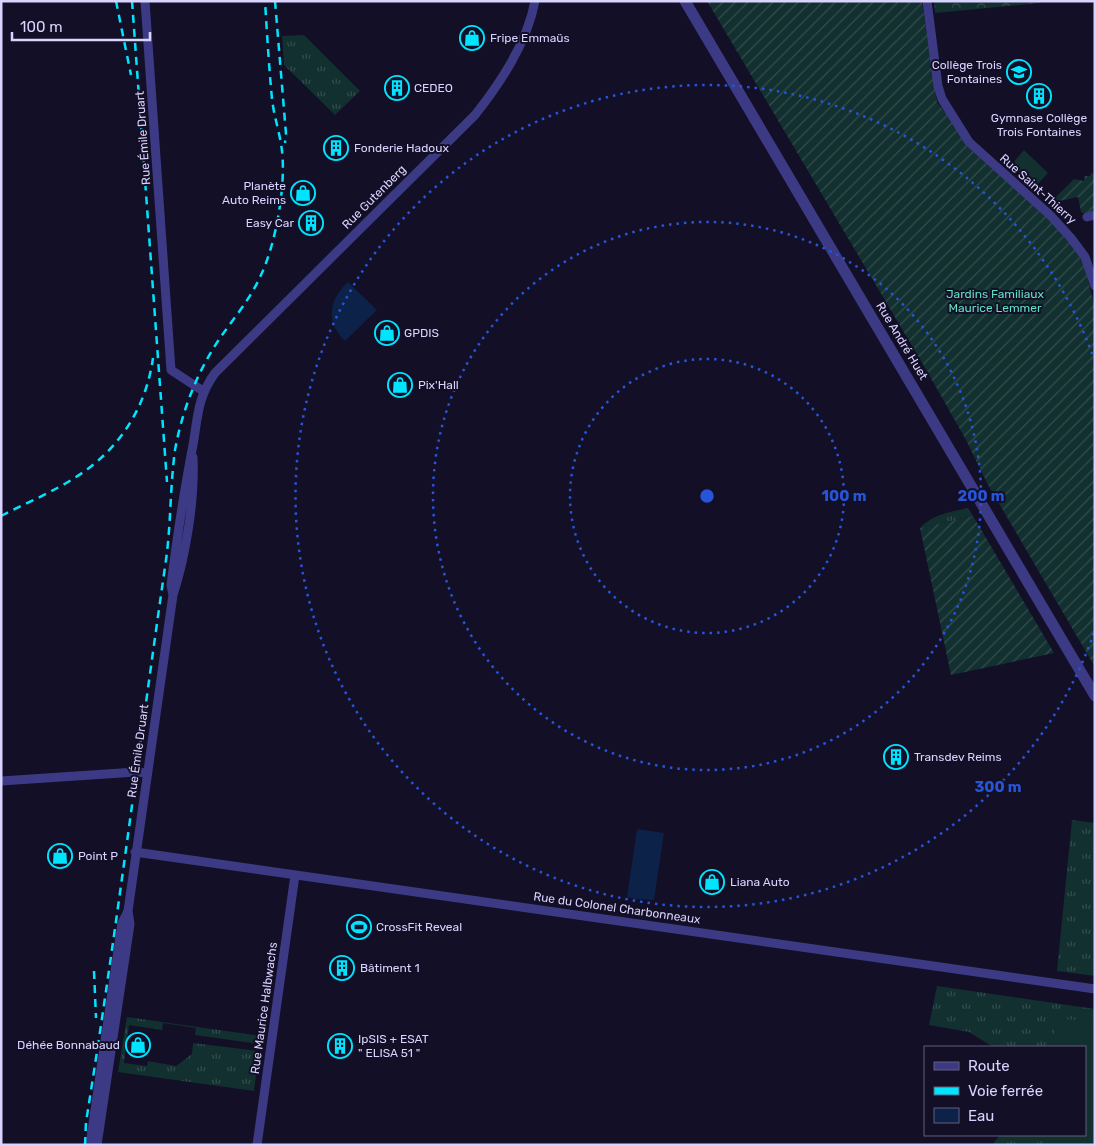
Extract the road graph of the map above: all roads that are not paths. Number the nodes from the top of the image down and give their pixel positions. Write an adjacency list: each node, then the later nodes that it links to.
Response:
1 (145, 1): 6 (street, Rue Émile Druart)
2 (535, 1): 6 (street, Rue Gutenberg)
3 (684, 1): 7 (street, Rue André Huet)
4 (927, 1): 5 (street, Rue Saint-Thierry)
5 (1095, 286)
6 (203, 391): 8 (street, Rue Émile Druart)
7 (1095, 696)
8 (148, 773): 9 (street); 10 (street, Rue Émile Druart)
9 (1, 781)
10 (135, 852): 11 (street, Rue du Colonel Charbonneaux); 12 (street, Rue Émile Druart)
11 (295, 875): 13 (street, Rue du Colonel Charbonneaux); 16 (street, Rue Maurice Halbwachs)
12 (128, 911): 14 (street, Rue Émile Druart); 15 (street, Rue Émile Druart)
13 (1095, 989)
14 (90, 1145)
15 (98, 1145)
16 (257, 1145)

